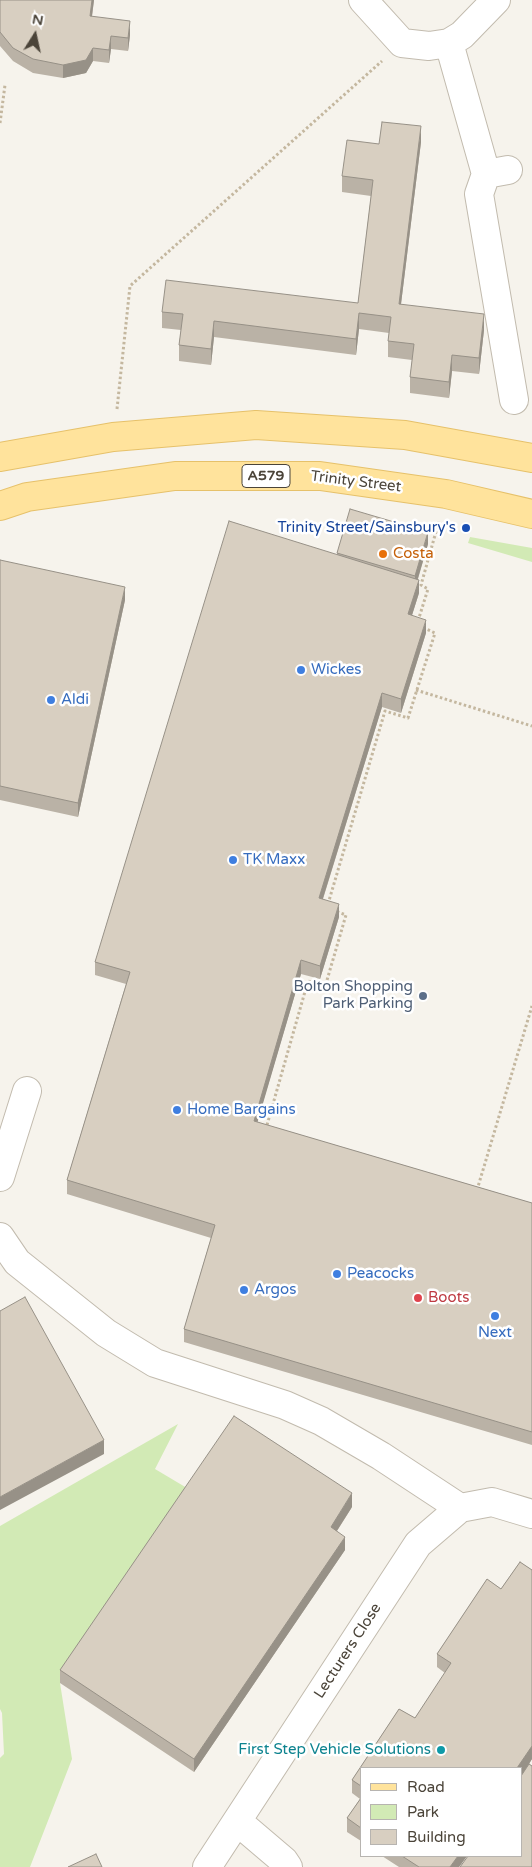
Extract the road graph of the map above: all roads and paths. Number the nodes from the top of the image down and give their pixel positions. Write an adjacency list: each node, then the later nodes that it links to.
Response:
1 (363, 0): 3 (street)
2 (496, 0): 4 (street)
3 (402, 43): 4 (street); 8 (path)
4 (449, 43): 7 (street)
5 (5, 85): 6 (path)
6 (0, 123)
7 (514, 400)
8 (114, 437): 9 (main road); 10 (main road)
9 (478, 449): 11 (main road); 12 (main road)
10 (0, 457)
11 (532, 458)
12 (532, 470)
13 (446, 494): 14 (main road, Trinity Street / A579); 17 (main road, Trinity Street / A579); 18 (path)
14 (27, 497): 15 (main road, Trinity Street / A579); 16 (street)
15 (0, 506)
16 (0, 513)
17 (532, 514)
18 (416, 690): 19 (path); 22 (path)
19 (532, 726)
20 (532, 1006): 24 (path)
21 (28, 1091): 23 (street)
22 (275, 1128)
23 (0, 1177)
24 (486, 1194)
25 (0, 1237): 26 (street)
26 (460, 1508): 27 (street, Lecturers Close); 28 (street, Lecturers Close)
27 (532, 1514)
28 (237, 1821): 29 (street, Lecturers Close); 30 (street)
29 (207, 1867)
30 (288, 1867)

